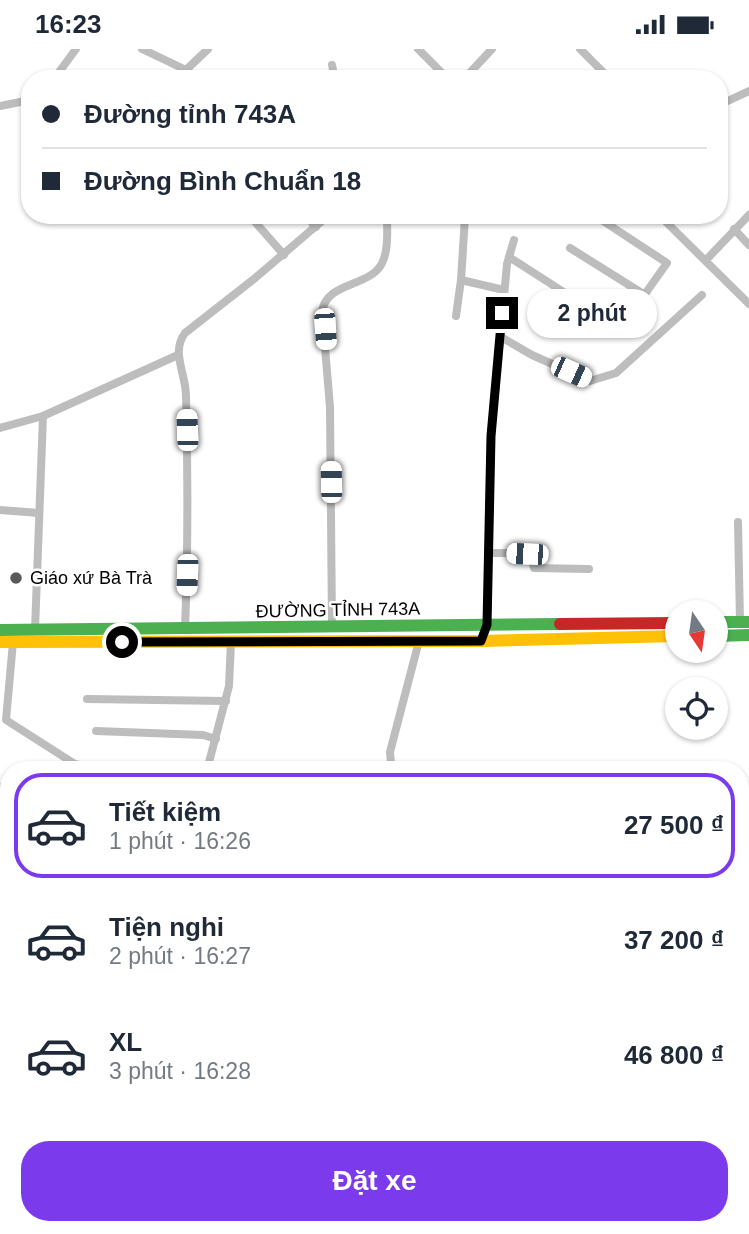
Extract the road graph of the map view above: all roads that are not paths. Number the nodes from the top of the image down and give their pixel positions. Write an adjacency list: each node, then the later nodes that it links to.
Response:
1 (76, 49): 8 (street)
2 (142, 49): 9 (street)
3 (208, 49): 9 (street)
4 (418, 49): 11 (street)
5 (492, 49): 12 (street)
6 (580, 49): 13 (street)
7 (332, 65): 10 (street)
8 (61, 70)
9 (186, 70)
10 (333, 70)
11 (439, 70)
12 (472, 70)
13 (601, 70)
14 (749, 91): 15 (street)
15 (728, 101)
16 (21, 102): 17 (street)
17 (0, 106)
18 (749, 215): 27 (street)
19 (257, 224): 31 (street)
20 (313, 224): 26 (street)
21 (320, 224): 26 (street)
22 (387, 224): 52 (street)
23 (465, 224): 34 (street)
24 (608, 224): 36 (street)
25 (668, 224): 33 (street)
26 (316, 227): 31 (street)
27 (734, 229): 29 (street); 33 (street)
28 (514, 240): 32 (street)
29 (749, 245)
30 (570, 248): 36 (street)
31 (284, 255): 41 (street)
32 (509, 257): 35 (street); 36 (street)
33 (706, 260): 38 (street)
34 (461, 280): 35 (street); 39 (street)
35 (504, 290): 40 (street)
36 (645, 295)
37 (702, 295): 40 (street)
38 (749, 304)
39 (456, 316)
40 (501, 337): 47 (street)
41 (178, 355): 42 (street); 53 (street)
42 (43, 416): 43 (street); 45 (street)
43 (0, 428)
44 (0, 510): 45 (street)
45 (39, 513): 55 (street)
46 (738, 522): 49 (street)
47 (489, 553): 48 (street); 51 (street)
48 (589, 569)
49 (745, 622)
50 (665, 623): 51 (main road, ĐƯỜNG TỈNH 743A)
51 (487, 625): 52 (main road, ĐƯỜNG TỈNH 743A); 60 (street)
52 (332, 627): 53 (main road, ĐƯỜNG TỈNH 743A)
53 (185, 629): 55 (main road, ĐƯỜNG TỈNH 743A)
54 (0, 630): 55 (main road, ĐƯỜNG TỈNH 743A)
55 (35, 630)
56 (749, 635): 58 (main road)
57 (665, 636): 60 (main road, ĐƯỜNG TỈNH 743A)
58 (728, 636)
59 (419, 641): 60 (main road, ĐƯỜNG TỈNH 743A); 62 (main road, ĐƯỜNG TỈNH 743A); 69 (street)
60 (481, 641)
61 (7, 642): 62 (main road, ĐƯỜNG TỈNH 743A); 67 (street)
62 (231, 642): 64 (street)
63 (87, 699): 64 (street)
64 (226, 701): 66 (street)
65 (96, 731): 66 (street)
66 (216, 739): 68 (street)
67 (70, 761)
68 (210, 761)
69 (391, 761)

